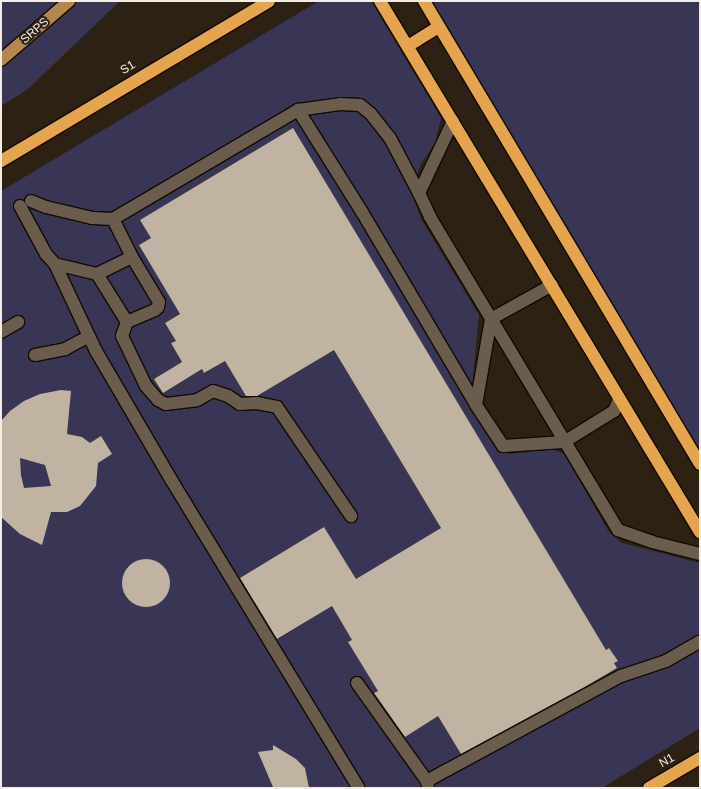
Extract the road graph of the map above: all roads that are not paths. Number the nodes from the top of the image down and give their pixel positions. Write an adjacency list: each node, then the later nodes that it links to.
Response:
1 (69, 1): 7 (main road, SRPS)
2 (269, 1): 10 (highway, S1)
3 (380, 1): 6 (highway)
4 (424, 1): 5 (highway)
5 (439, 27): 6 (highway); 28 (highway)
6 (408, 46): 9 (highway)
7 (1, 60)
8 (298, 110): 11 (lane); 14 (lane); 26 (lane)
9 (453, 121): 11 (lane); 18 (highway)
10 (1, 161)
11 (419, 192): 19 (lane)
12 (31, 201): 14 (lane)
13 (20, 206): 16 (lane)
14 (113, 219): 15 (lane)
15 (132, 257): 17 (lane); 21 (lane)
16 (55, 264): 17 (lane); 23 (lane)
17 (97, 274): 21 (lane)
18 (552, 285): 19 (lane); 25 (highway)
19 (491, 319): 26 (lane); 27 (lane)
20 (18, 322): 22 (lane)
21 (127, 322): 29 (lane)
22 (1, 332)
23 (89, 336): 24 (lane); 37 (lane)
24 (35, 355)
25 (620, 400): 27 (lane); 30 (highway)
26 (476, 405): 27 (lane)
27 (564, 442): 31 (lane)
28 (700, 464)
29 (352, 516)
30 (700, 532)
31 (700, 554)
32 (700, 640): 35 (lane)
33 (358, 683): 35 (lane)
34 (700, 758): 36 (highway, N1)
35 (428, 785)
36 (656, 786)
37 (359, 788)

